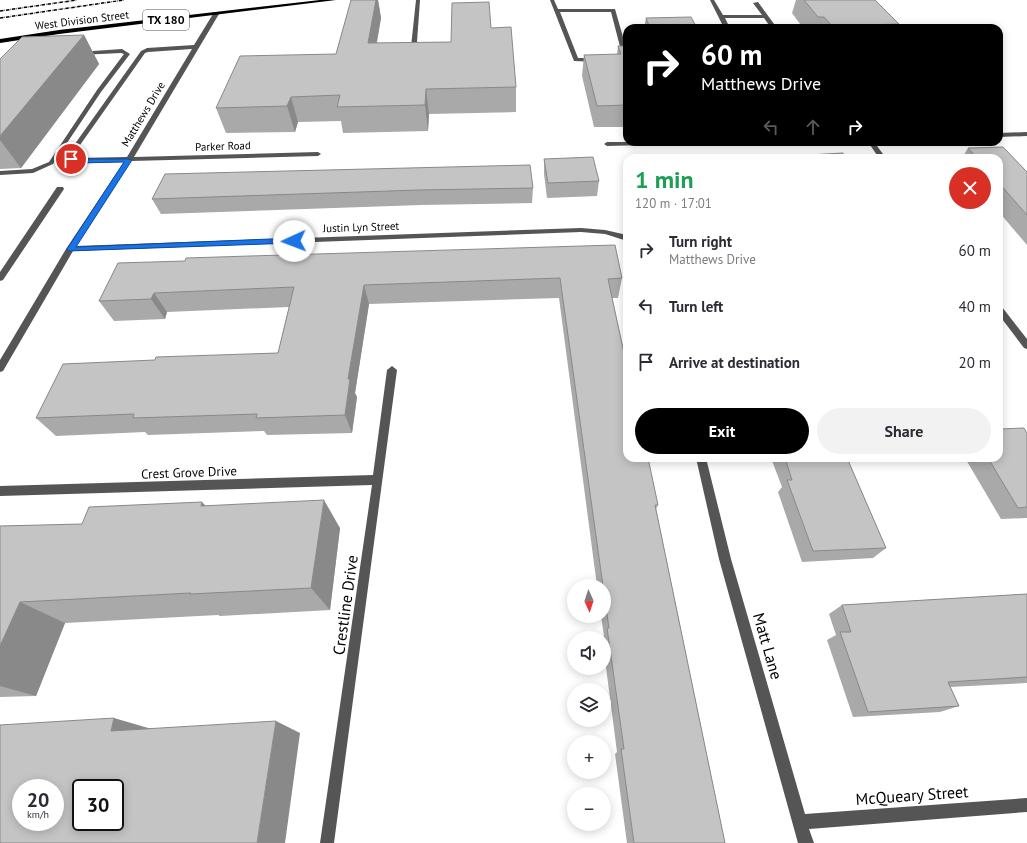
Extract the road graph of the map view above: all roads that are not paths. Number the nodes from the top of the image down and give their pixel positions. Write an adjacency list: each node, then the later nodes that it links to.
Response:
1 (333, 0): 7 (main road, West Division Street / TX 180)
2 (418, 0): 18 (street)
3 (552, 0): 6 (street)
4 (712, 0): 9 (street)
5 (756, 2): 8 (street)
6 (556, 11): 16 (street); 19 (street)
7 (216, 14): 12 (main road, West Division Street / TX 180); 15 (street, Matthews Drive)
8 (765, 16): 9 (street); 11 (street)
9 (721, 18): 10 (street)
10 (725, 24)
11 (771, 24)
12 (59, 32): 13 (street); 14 (main road, West Division Street / TX 180)
13 (55, 38)
14 (0, 41)
15 (196, 47): 27 (street, Matthews Drive); 27 (street, Parker Road)
16 (623, 48)
17 (71, 53): 28 (street)
18 (413, 59)
19 (604, 59)
20 (619, 59): 21 (street)
21 (623, 59)
22 (1027, 134): 23 (street)
23 (1003, 135)
24 (607, 144): 25 (street)
25 (623, 144)
26 (318, 154): 27 (street, Parker Road)
27 (128, 160): 31 (street, Matthews Drive)
28 (0, 173)
29 (60, 188): 32 (street)
30 (623, 237): 31 (street, Justin Lyn Street)
31 (70, 249): 35 (street, Matthews Drive)
32 (0, 278)
33 (1003, 314): 34 (street)
34 (1027, 346)
35 (0, 368)
36 (392, 370): 38 (street, Crestline Drive)
37 (702, 462): 41 (street, Matt Lane)
38 (378, 480): 39 (street, Crest Grove Drive); 42 (street, Crestline Drive)
39 (0, 491)
40 (1027, 805): 41 (street, McQueary Street)
41 (800, 822): 43 (street, Matt Lane)
42 (327, 843)
43 (806, 843)

